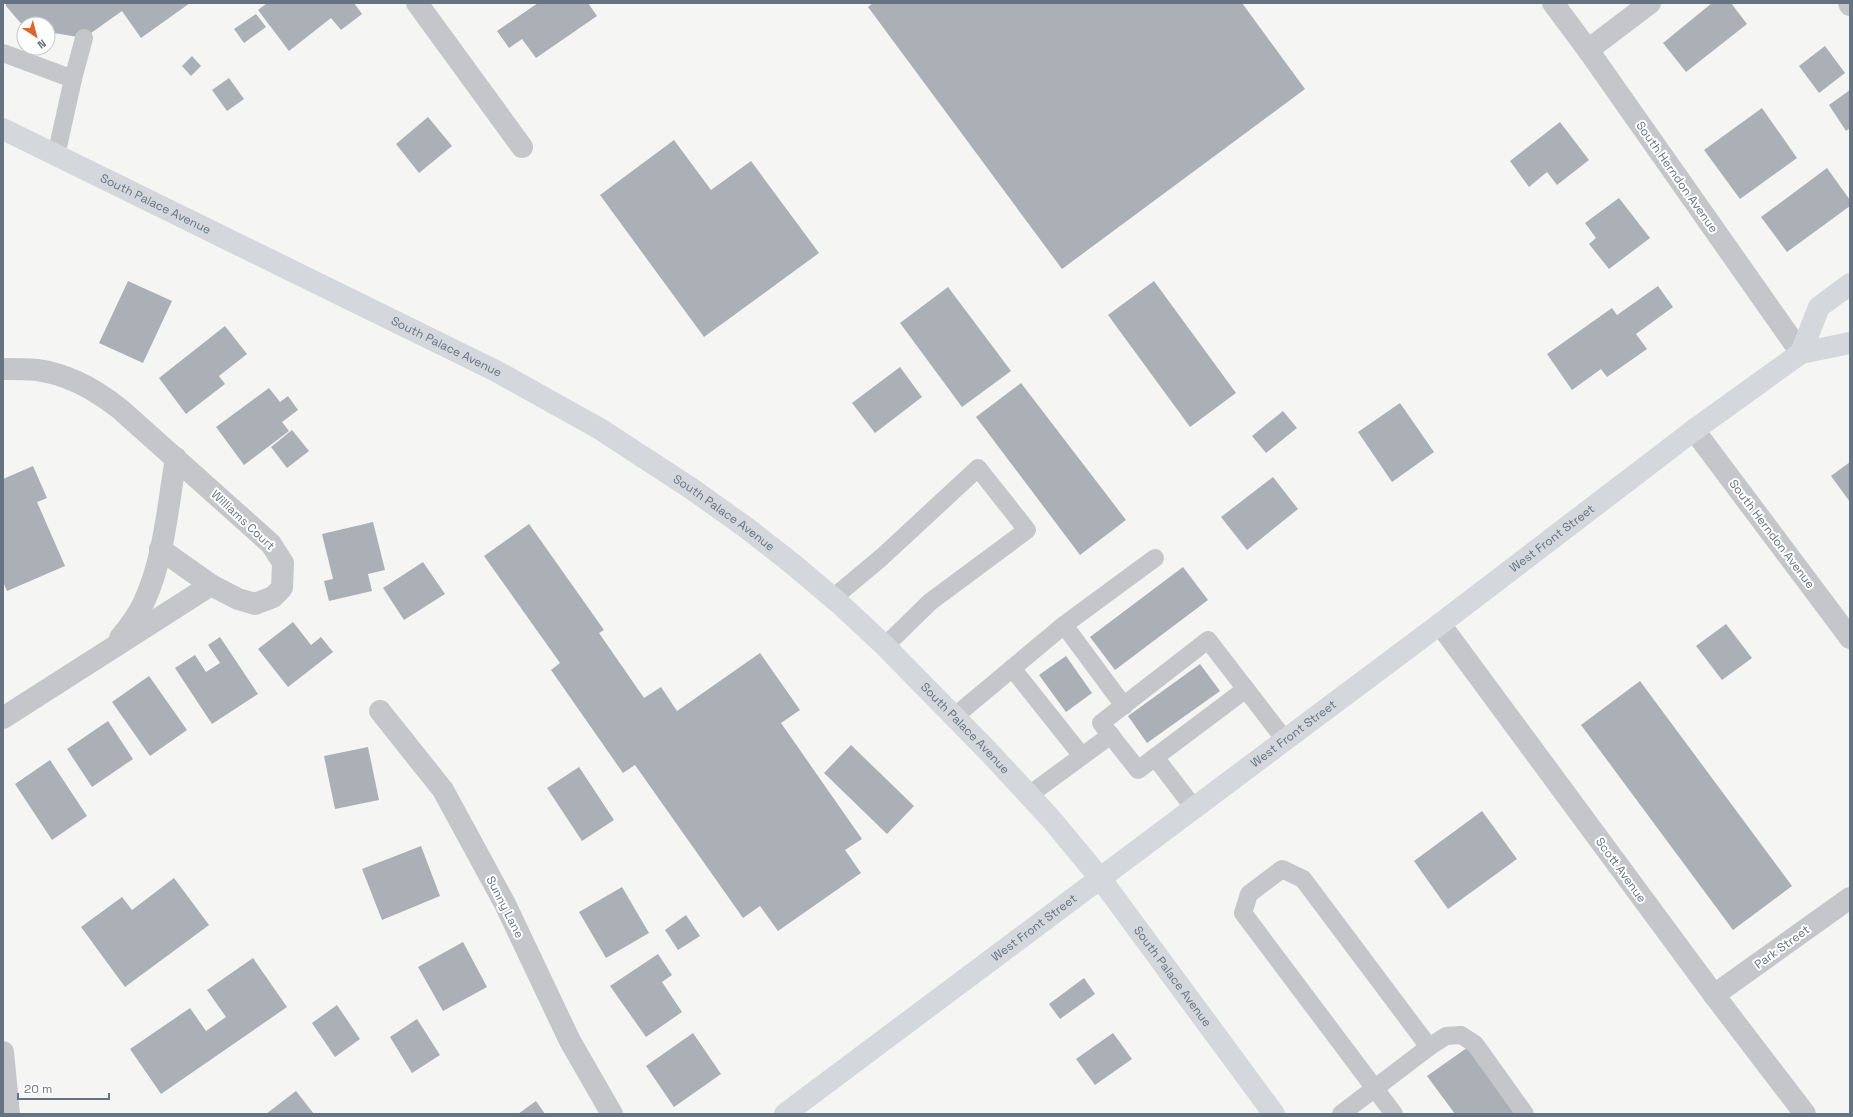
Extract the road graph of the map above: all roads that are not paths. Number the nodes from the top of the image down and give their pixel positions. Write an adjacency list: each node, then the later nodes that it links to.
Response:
1 (418, 3): 9 (street)
2 (1553, 3): 5 (street, South Herndon Avenue)
3 (1650, 3): 5 (street)
4 (84, 38): 7 (lane)
5 (1588, 50): 13 (street, South Herndon Avenue)
6 (3, 54): 7 (lane)
7 (73, 79): 10 (lane)
8 (3, 129): 10 (main road, South Palace Avenue)
9 (522, 147)
10 (56, 156): 20 (main road, South Palace Avenue)
11 (1850, 284): 13 (main road)
12 (1850, 344): 13 (main road, West Front Street)
13 (1801, 353): 15 (main road, West Front Street)
14 (3, 369): 16 (street, Williams Court)
15 (1694, 430): 21 (main road, West Front Street); 23 (street, South Herndon Avenue)
16 (176, 458): 17 (street); 19 (street, Williams Court)
17 (160, 549): 19 (street, Williams Court); 25 (street)
18 (1155, 558): 22 (lane)
19 (211, 585): 25 (street)
20 (833, 598): 24 (main road, South Palace Avenue); 24 (lane)
21 (1440, 624): 33 (main road, West Front Street); 40 (street, Scott Avenue)
22 (1064, 625): 26 (lane); 28 (lane)
23 (1850, 638)
24 (885, 646): 30 (main road, South Palace Avenue)
25 (112, 649): 31 (street)
26 (1012, 668): 30 (lane); 34 (lane)
27 (1246, 689): 28 (lane); 33 (lane); 35 (lane)
28 (1124, 706): 32 (lane)
29 (380, 711): 45 (street, Sunny Lane)
30 (955, 716): 36 (main road, South Palace Avenue)
31 (3, 718)
32 (1111, 735): 34 (lane); 35 (lane)
33 (1285, 740): 37 (main road, West Front Street)
34 (1082, 756): 36 (lane)
35 (1154, 758): 37 (lane)
36 (1029, 795): 38 (main road, South Palace Avenue)
37 (1194, 808): 38 (main road, West Front Street)
38 (1100, 878): 46 (main road, West Front Street); 47 (main road, South Palace Avenue)
39 (1850, 898): 40 (street, Park Street)
40 (1714, 995): 51 (street, Scott Avenue)
41 (1429, 1046): 43 (lane); 43 (lane); 50 (lane)
42 (3, 1052): 44 (street)
43 (1374, 1088): 48 (lane); 49 (lane)
44 (8, 1114)
45 (612, 1114)
46 (785, 1114)
47 (1274, 1114)
48 (1341, 1114)
49 (1394, 1114)
50 (1525, 1114)
51 (1805, 1114)

